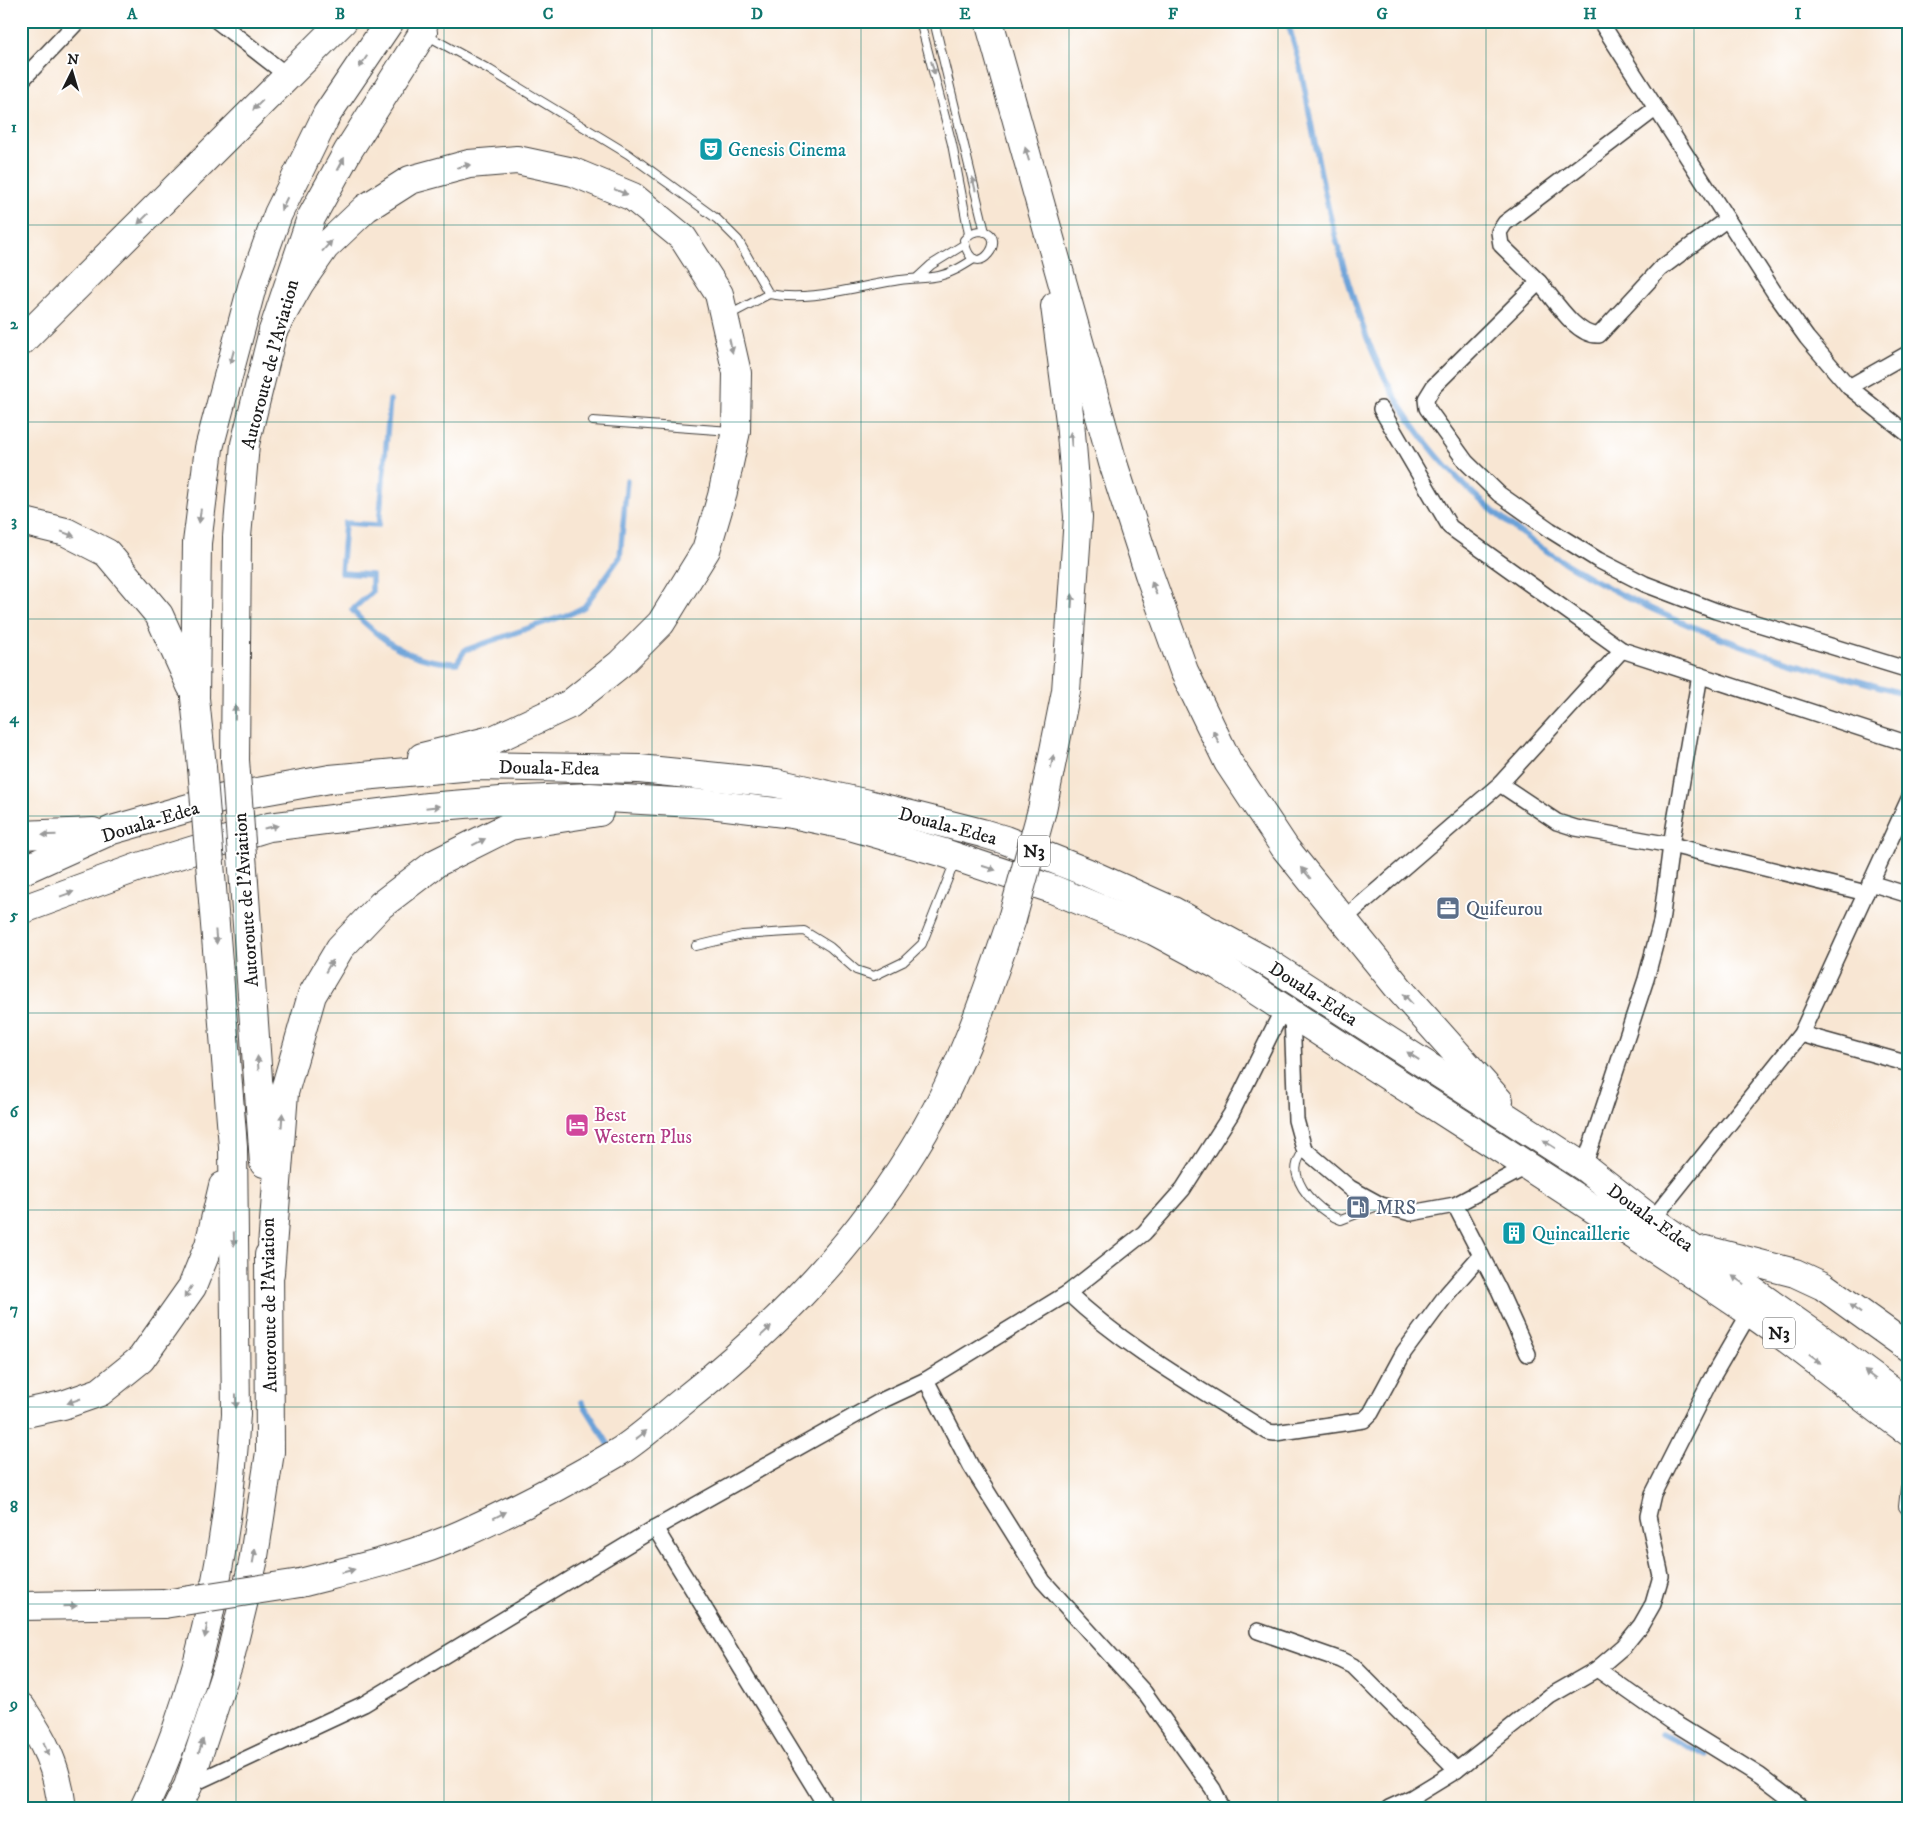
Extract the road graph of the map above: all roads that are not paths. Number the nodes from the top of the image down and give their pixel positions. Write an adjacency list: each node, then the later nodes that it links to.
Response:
1 (78, 21): 11 (street)
2 (218, 21): 10 (street)
3 (343, 21): 10 (highway)
4 (390, 21): 35 (highway, Autoroute de l'Aviation, one-way to 35)
5 (920, 21): 16 (lane, one-way to 16)
6 (934, 21): 15 (lane, one-way to 6)
7 (989, 21): 13 (highway, one-way to 7)
8 (1600, 21): 12 (street)
9 (424, 27): 21 (lane); 23 (highway, Autoroute de l'Aviation, one-way to 9)
10 (288, 76): 24 (highway, one-way to 24)
11 (21, 81)
12 (1655, 109): 14 (street); 20 (street)
13 (1040, 200): 48 (highway, one-way to 13); 75 (highway, one-way to 13, bridge)
14 (1728, 219): 20 (street); 26 (street)
15 (985, 232): 16 (lane); 18 (lane)
16 (970, 234): 17 (lane)
17 (964, 244): 18 (lane); 19 (lane)
18 (974, 259): 19 (lane)
19 (918, 277): 21 (lane)
20 (1539, 282): 33 (street)
21 (769, 294): 22 (lane)
22 (724, 318): 23 (highway, one-way to 22); 29 (highway, one-way to 29)
23 (273, 332): 63 (highway, Autoroute de l'Aviation, one-way to 23, bridge)
24 (21, 342)
25 (1909, 353): 26 (street)
26 (1849, 387): 30 (street)
27 (1380, 409): 32 (street)
28 (593, 420): 29 (lane)
29 (736, 432): 37 (highway)
30 (1909, 435)
31 (21, 521): 35 (highway, one-way to 35)
32 (1622, 650): 34 (street); 38 (street)
33 (1909, 670)
34 (1700, 675): 36 (street); 42 (street)
35 (196, 698): 54 (highway, Autoroute de l'Aviation, one-way to 54, bridge)
36 (1909, 744)
37 (330, 779): 40 (highway, Douala-Edea / N3); 53 (highway, Douala-Edea / N3, one-way to 37)
38 (1500, 784): 42 (street); 48 (street)
39 (1909, 799): 45 (street)
40 (112, 830): 41 (highway, one-way to 41); 44 (highway, Douala-Edea / N3)
41 (21, 835)
42 (1672, 845): 45 (street); 57 (street)
43 (950, 855): 47 (highway, Douala-Edea / N3, one-way to 43); 49 (lane); 50 (highway, Douala-Edea / N3, one-way to 50); 63 (highway, one-way to 43)
44 (21, 871)
45 (1868, 888): 46 (street); 51 (street)
46 (1909, 895)
47 (21, 910)
48 (1344, 919): 53 (highway, one-way to 48)
49 (696, 946)
50 (1288, 1012): 55 (street); 56 (highway, Douala-Edea / N3); 64 (street)
51 (1801, 1034): 52 (street); 60 (street)
52 (1909, 1064)
53 (1522, 1126): 57 (highway, Douala-Edea / N3, one-way to 53)
54 (233, 1146): 70 (highway, one-way to 70); 82 (highway, Autoroute de l'Aviation, one-way to 82)
55 (1304, 1148): 58 (street); 58 (lane)
56 (1528, 1166): 59 (street); 65 (highway, Douala-Edea / N3)
57 (1584, 1167): 60 (highway, Douala-Edea / N3)
58 (1381, 1205): 59 (street)
59 (1455, 1205): 62 (street)
60 (1652, 1220): 61 (highway, Douala-Edea / N3)
61 (1691, 1246): 66 (highway, one-way to 61); 69 (highway, Douala-Edea / N3, one-way to 61)
62 (1481, 1255): 64 (street); 67 (street)
63 (270, 1273): 80 (highway, Autoroute de l'Aviation, one-way to 63)
64 (1068, 1293): 68 (street)
65 (1750, 1312): 71 (highway, Douala-Edea / N3, one-way to 71); 77 (street)
66 (1909, 1348)
67 (1528, 1354)
68 (926, 1380): 74 (street); 84 (street)
69 (1909, 1404)
70 (21, 1414)
71 (1909, 1432)
72 (1909, 1478): 73 (lane)
73 (1909, 1515)
74 (655, 1528): 80 (street); 83 (street)
75 (21, 1606)
76 (1258, 1631): 79 (street)
77 (1597, 1669): 79 (street); 86 (street)
78 (21, 1707): 81 (highway, one-way to 81)
79 (1457, 1770): 85 (street)
80 (183, 1797)
81 (62, 1808)
82 (144, 1808)
83 (827, 1808)
84 (1222, 1808)
85 (1389, 1808)
86 (1802, 1808)

